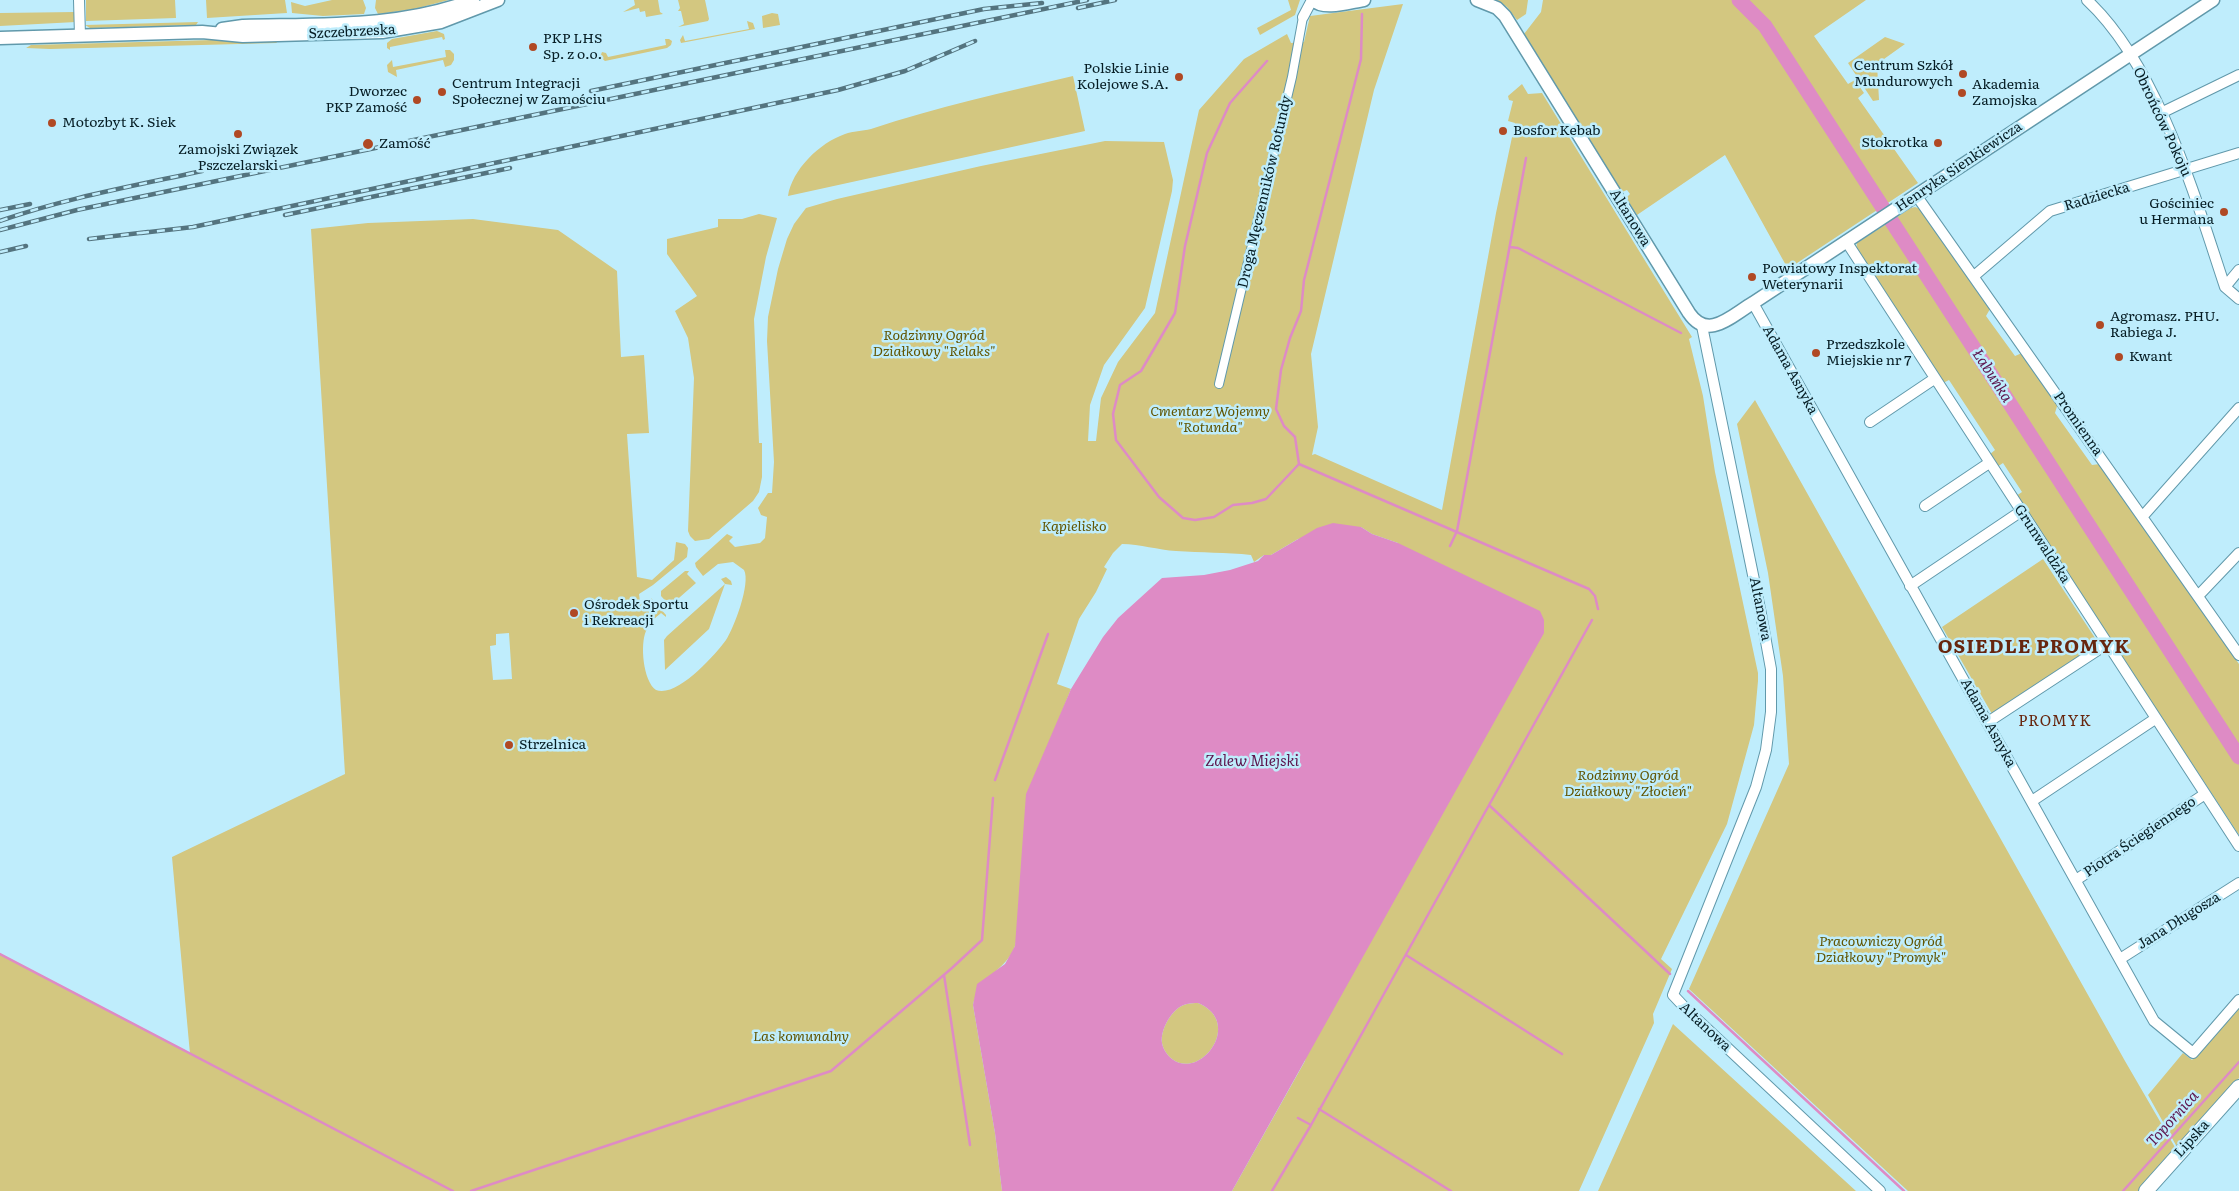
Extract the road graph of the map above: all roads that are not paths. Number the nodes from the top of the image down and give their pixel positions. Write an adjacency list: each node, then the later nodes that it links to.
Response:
1 (79, 0): 11 (street)
2 (473, 0): 10 (street, Szczebrzeska)
3 (498, 0): 10 (street, Szczebrzeska)
4 (1312, 0): 5 (street); 9 (street, Droga Męczenników Rotundy)
5 (1364, 0)
6 (1477, 0): 25 (street, Altanowa)
7 (2087, 0): 13 (street, Obrońców Pokoju)
8 (2212, 0): 13 (street, Henryka Sienkiewicza)
9 (1304, 17): 27 (street, Droga Męczenników Rotundy)
10 (202, 32): 11 (street, Szczebrzeska)
11 (80, 36): 12 (street, Szczebrzeska)
12 (0, 38)
13 (2130, 54): 15 (street, Obrońców Pokoju); 18 (street, Henryka Sienkiewicza)
14 (2239, 75): 15 (street)
15 (2160, 113): 17 (street, Obrońców Pokoju)
16 (2239, 153): 17 (street, Radziecka)
17 (2185, 169): 21 (street, Radziecka); 22 (street, Obrońców Pokoju)
18 (1916, 195): 19 (street, Henryka Sienkiewicza); 21 (street, Promienna)
19 (1846, 242): 24 (street, Henryka Sienkiewicza); 26 (street, Grunwaldzka)
20 (2239, 270): 22 (street)
21 (1974, 276): 33 (street, Promienna)
22 (2225, 287): 23 (street)
23 (2239, 299)
24 (1753, 302): 25 (street, Henryka Sienkiewicza); 35 (street, Adama Asnyka)
25 (1702, 326): 49 (street, Altanowa)
26 (1934, 378): 29 (street); 30 (street, Grunwaldzka)
27 (1219, 384)
28 (2239, 408): 33 (street)
29 (1870, 422)
30 (1989, 463): 31 (street); 32 (street, Grunwaldzka)
31 (1925, 506)
32 (2020, 512): 35 (street); 37 (street, Grunwaldzka)
33 (2143, 516): 36 (street, Promienna)
34 (2237, 559): 36 (street)
35 (1910, 586): 40 (street, Adama Asnyka)
36 (2198, 596): 38 (street, Promienna)
37 (2107, 644): 39 (street, Grunwaldzka); 40 (street)
38 (2239, 655)
39 (2156, 719): 41 (street, Grunwaldzka); 42 (street)
40 (1988, 722): 42 (street, Adama Asnyka)
41 (2205, 794): 43 (street, Grunwaldzka); 44 (street, Piotra Ściegiennego)
42 (2032, 801): 44 (street, Adama Asnyka)
43 (2239, 846)
44 (2076, 880): 46 (street, Adama Asnyka)
45 (2239, 883): 46 (street, Jana Długosza)
46 (2120, 959): 47 (street, Adama Asnyka)
47 (2239, 1000)
48 (2239, 1087): 50 (main road, Lipska)
49 (1880, 1191)
50 (2146, 1191)

